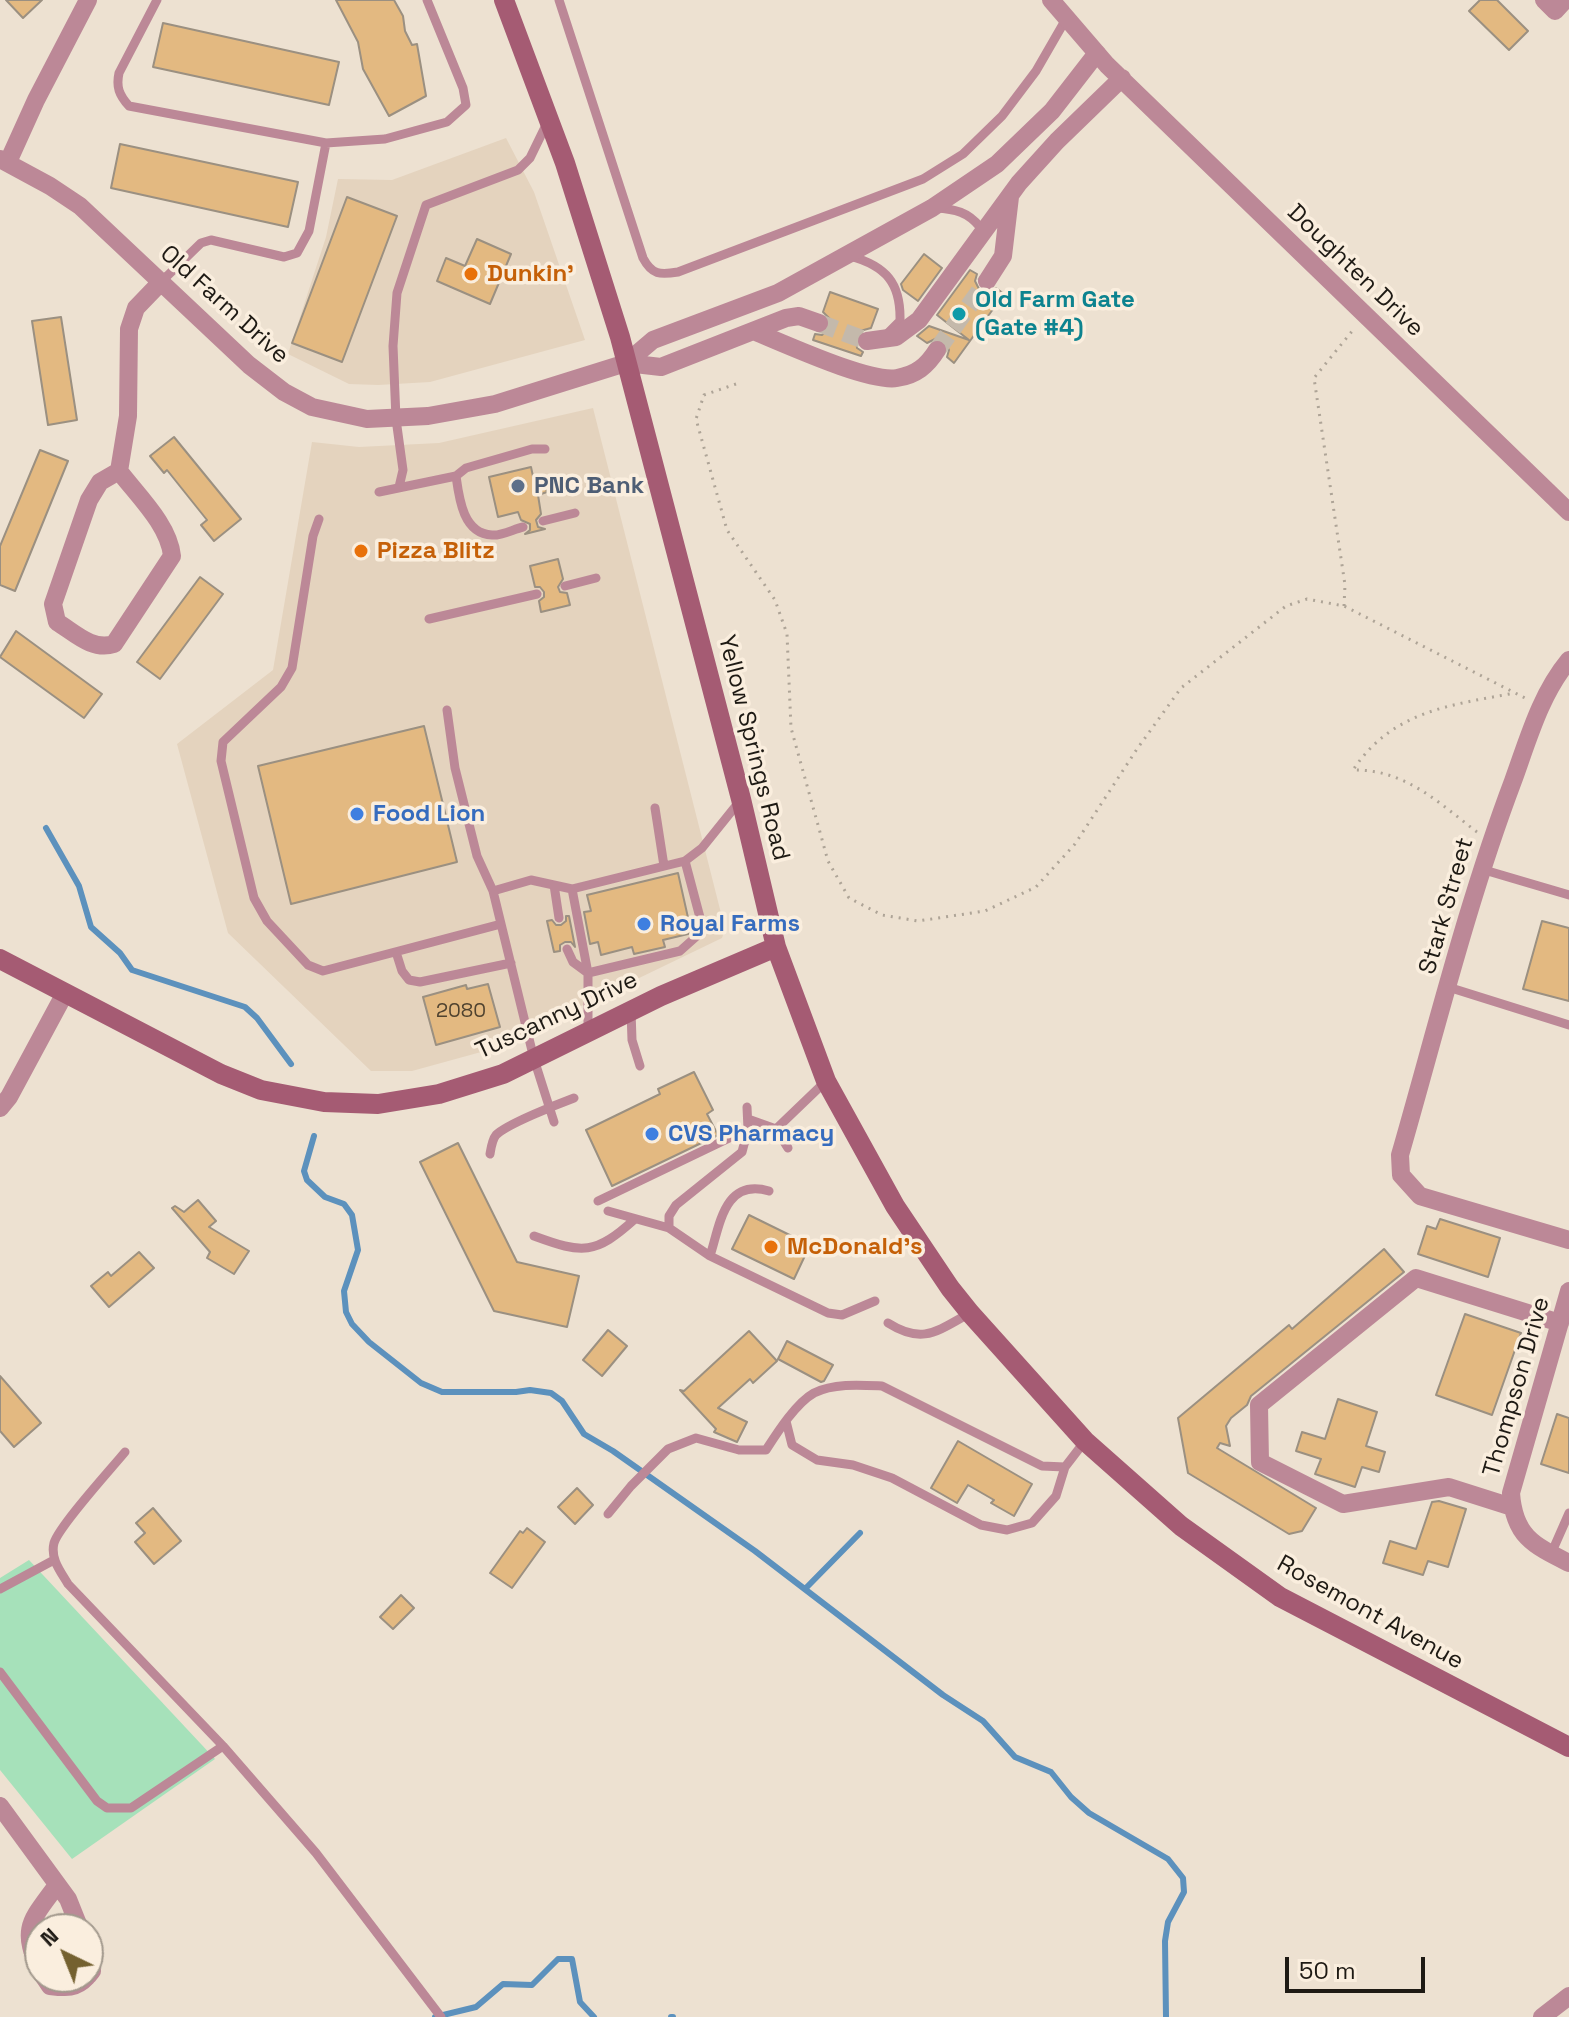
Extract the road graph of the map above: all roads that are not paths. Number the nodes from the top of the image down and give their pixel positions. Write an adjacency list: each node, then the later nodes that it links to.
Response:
1 (88, 0): 14 (street)
2 (157, 0): 13 (lane)
3 (427, 0): 13 (lane)
4 (504, 0): 12 (main road, Yellow Springs Road)
5 (559, 0): 9 (lane)
6 (1051, 0): 9 (street, Doughten Drive)
7 (1544, 0): 8 (street)
8 (1565, 0)
9 (1066, 19): 10 (street, Doughten Drive)
10 (1102, 59): 11 (street, Doughten Drive); 16 (street)
11 (1122, 78): 15 (street); 32 (street, Doughten Drive)
12 (549, 117): 25 (main road, Yellow Springs Road); 26 (lane)
13 (326, 143): 19 (lane)
14 (4, 160): 19 (street, Old Farm Drive)
15 (1010, 195): 17 (street); 20 (street)
16 (932, 208): 17 (lane); 18 (street)
17 (980, 236): 23 (street)
18 (847, 255): 23 (lane); 25 (street)
19 (162, 281): 26 (street, Old Farm Drive); 28 (street)
20 (987, 281)
21 (819, 323): 22 (street)
22 (753, 331): 24 (street); 25 (street)
23 (875, 340)
24 (937, 350)
25 (626, 363): 26 (street, Old Farm Drive); 43 (main road, Yellow Springs Road)
26 (396, 419): 30 (lane)
27 (545, 449): 29 (lane)
28 (119, 471): 28 (street)
29 (456, 476): 30 (lane); 36 (lane)
30 (399, 487): 31 (lane)
31 (379, 492)
32 (1569, 512)
33 (575, 513): 35 (lane)
34 (319, 519): 56 (lane)
35 (543, 521)
36 (523, 527)
37 (596, 578): 38 (lane)
38 (565, 586)
39 (537, 594): 40 (lane)
40 (429, 619)
41 (1569, 660): 47 (street, Stark Street)
42 (447, 710): 50 (lane)
43 (741, 799): 45 (lane); 54 (main road, Yellow Springs Road)
44 (655, 808): 46 (lane)
45 (685, 861): 46 (lane); 59 (lane)
46 (664, 866): 49 (lane)
47 (1481, 869): 51 (lane); 60 (street, Stark Street)
48 (554, 885): 49 (lane); 50 (lane); 52 (lane)
49 (572, 889): 59 (lane)
50 (493, 891): 53 (lane)
51 (1569, 895)
52 (559, 918)
53 (501, 924): 56 (lane); 58 (lane)
54 (776, 947): 62 (main road, Tuscanny Drive); 67 (main road, Yellow Springs Road)
55 (567, 949): 59 (lane)
56 (396, 952): 58 (lane)
57 (0, 959): 61 (main road, Tuscanny Drive)
58 (511, 963): 65 (lane)
59 (588, 973): 64 (lane)
60 (1448, 987): 63 (lane); 83 (street, Stark Street)
61 (65, 993): 65 (main road, Tuscanny Drive); 71 (street)
62 (631, 1011): 64 (main road, Tuscanny Drive); 66 (lane)
63 (1569, 1025)
64 (588, 1033): 65 (main road, Tuscanny Drive)
65 (534, 1059): 69 (lane)
66 (640, 1066)
67 (826, 1081): 74 (lane); 87 (main road, Yellow Springs Road)
68 (574, 1098): 69 (lane)
69 (550, 1106): 72 (lane); 76 (lane)
70 (747, 1107): 73 (lane)
71 (0, 1108)
72 (554, 1122)
73 (748, 1124): 74 (lane); 78 (lane); 81 (lane)
74 (776, 1129): 75 (lane)
75 (788, 1148)
76 (490, 1154)
77 (769, 1191): 84 (lane)
78 (598, 1201)
79 (608, 1211): 80 (lane)
80 (635, 1219): 81 (lane); 82 (lane)
81 (669, 1228): 84 (lane)
82 (534, 1236)
83 (1569, 1240)
84 (710, 1256): 86 (lane)
85 (1569, 1291): 89 (street, Thompson Drive)
86 (875, 1301)
87 (970, 1313): 88 (lane); 91 (main road, Yellow Springs Road)
88 (888, 1323)
89 (1560, 1323): 94 (street, Thompson Drive); 94 (street)
90 (786, 1421): 93 (lane); 93 (lane); 96 (lane)
91 (1085, 1441): 93 (lane); 103 (main road, Rosemont Avenue)
92 (125, 1452): 98 (lane)
93 (1065, 1467)
94 (1512, 1507): 97 (street, Thompson Drive)
95 (1569, 1513): 97 (lane)
96 (608, 1514)
97 (1551, 1554): 99 (street, Thompson Drive)
98 (54, 1560): 100 (lane); 102 (lane)
99 (1569, 1563)
100 (0, 1589)
101 (0, 1672): 102 (lane)
102 (223, 1746): 109 (lane)
103 (1569, 1747)
104 (0, 1806): 105 (street)
105 (57, 1885): 106 (street); 107 (street)
106 (37, 1913)
107 (74, 1913)
108 (1569, 1996): 110 (street)
109 (441, 2017)
110 (1542, 2017)

